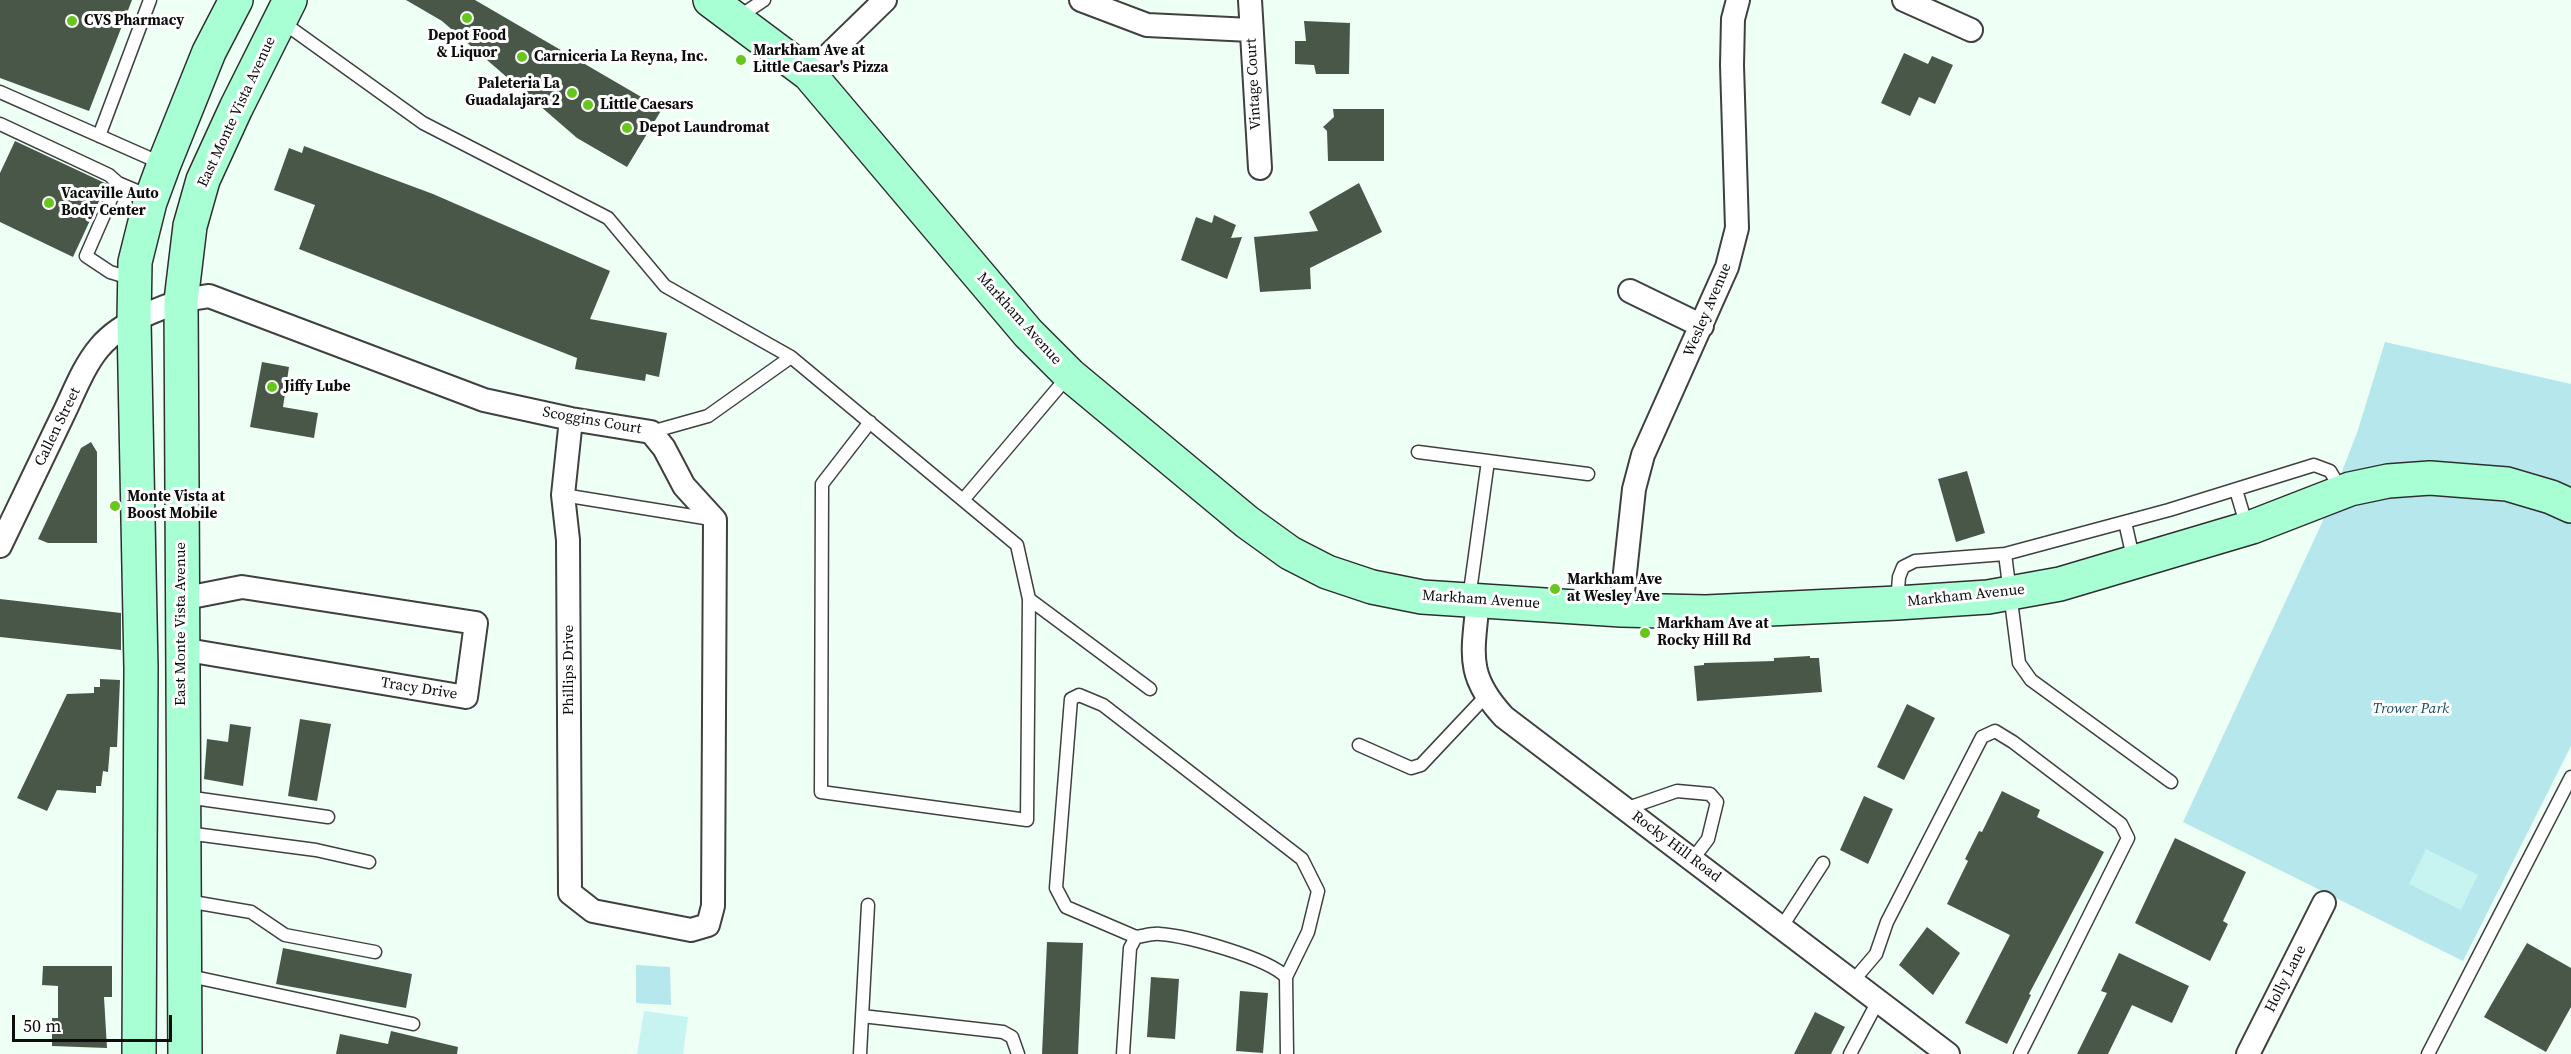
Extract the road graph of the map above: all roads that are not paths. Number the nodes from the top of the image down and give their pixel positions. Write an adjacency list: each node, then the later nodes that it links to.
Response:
1 (150, 0): 16 (lane)
2 (236, 0): 17 (main road)
3 (764, 0): 9 (lane)
4 (885, 0): 13 (street)
5 (1081, 0): 11 (street)
6 (1250, 0): 11 (street, Vintage Court)
7 (1738, 0): 25 (street, Wesley Avenue)
8 (1904, 0): 12 (street)
9 (723, 9): 13 (main road, Markham Avenue)
10 (285, 10): 23 (main road, East Monte Vista Avenue); 26 (lane)
11 (1251, 30): 18 (street, Vintage Court)
12 (1971, 30)
13 (809, 74): 27 (main road, Markham Avenue)
14 (0, 92): 16 (lane)
15 (0, 124): 19 (lane)
16 (99, 136): 17 (lane)
17 (164, 164): 20 (main road)
18 (1260, 168)
19 (118, 183): 20 (lane); 21 (lane)
20 (152, 198): 21 (main road)
21 (135, 280): 24 (main road)
22 (1630, 291): 25 (street)
23 (181, 301): 24 (street, Scoggins Court); 28 (street, Scoggins Court); 46 (main road, East Monte Vista Avenue)
24 (134, 321): 42 (street, Callen Street); 76 (main road)
25 (1702, 326): 50 (street, Wesley Avenue)
26 (791, 357): 29 (lane); 30 (lane)
27 (1070, 375): 37 (lane); 48 (main road, Markham Avenue)
28 (571, 419): 30 (street, Scoggins Court); 36 (street, Phillips Drive)
29 (870, 422): 37 (lane); 47 (lane)
30 (651, 432): 39 (street, Scoggins Court)
31 (1418, 452): 32 (lane)
32 (1488, 461): 33 (lane); 48 (lane)
33 (1588, 474)
34 (2236, 490): 35 (lane); 40 (lane); 41 (lane)
35 (2342, 492): 38 (main road, Markham Avenue); 41 (main road, Markham Avenue)
36 (563, 495): 39 (lane); 39 (street, Phillips Drive)
37 (963, 500): 47 (lane)
38 (2571, 506)
39 (716, 520)
40 (2126, 522): 43 (lane); 44 (lane)
41 (2247, 528): 44 (main road, Markham Avenue)
42 (0, 546)
43 (2005, 554): 45 (lane); 49 (lane)
44 (2134, 562): 45 (main road, Markham Avenue)
45 (2010, 593): 49 (main road, Markham Avenue); 56 (lane)
46 (181, 599): 51 (main road, East Monte Vista Avenue); 51 (street, Tracy Drive)
47 (1029, 599): 52 (lane)
48 (1473, 600): 50 (main road, Markham Avenue); 53 (street, Rocky Hill Road)
49 (1897, 603): 50 (main road, Markham Avenue)
50 (1621, 610)
51 (181, 649): 57 (main road, East Monte Vista Avenue)
52 (1150, 689)
53 (1485, 697): 54 (lane); 58 (street, Rocky Hill Road)
54 (1359, 745)
55 (2571, 777): 86 (lane)
56 (2171, 782)
57 (182, 796): 59 (lane); 60 (main road, East Monte Vista Avenue)
58 (1625, 809): 61 (street, Rocky Hill Road); 61 (lane)
59 (328, 817)
60 (182, 833): 62 (lane); 64 (main road, East Monte Vista Avenue)
61 (1692, 860): 67 (street, Rocky Hill Road)
62 (369, 862)
63 (1823, 862): 67 (lane)
64 (183, 900): 69 (lane); 70 (main road, East Monte Vista Avenue)
65 (2325, 903): 85 (street, Holly Lane)
66 (868, 905): 74 (lane)
67 (1781, 927): 72 (street, Rocky Hill Road)
68 (1136, 937): 71 (lane); 71 (lane); 80 (lane)
69 (375, 952)
70 (184, 975): 75 (lane); 77 (main road, East Monte Vista Avenue)
71 (1287, 977): 81 (lane)
72 (1853, 981): 73 (street, Rocky Hill Road); 84 (lane)
73 (1878, 1001): 82 (lane); 83 (street, Rocky Hill Road)
74 (862, 1016): 78 (lane); 79 (lane)
75 (413, 1024)
76 (139, 1054)
77 (185, 1054)
78 (860, 1054)
79 (1018, 1054)
80 (1123, 1054)
81 (1287, 1054)
82 (1850, 1054)
83 (1948, 1054)
84 (2020, 1054)
85 (2248, 1054)
86 (2428, 1054)

